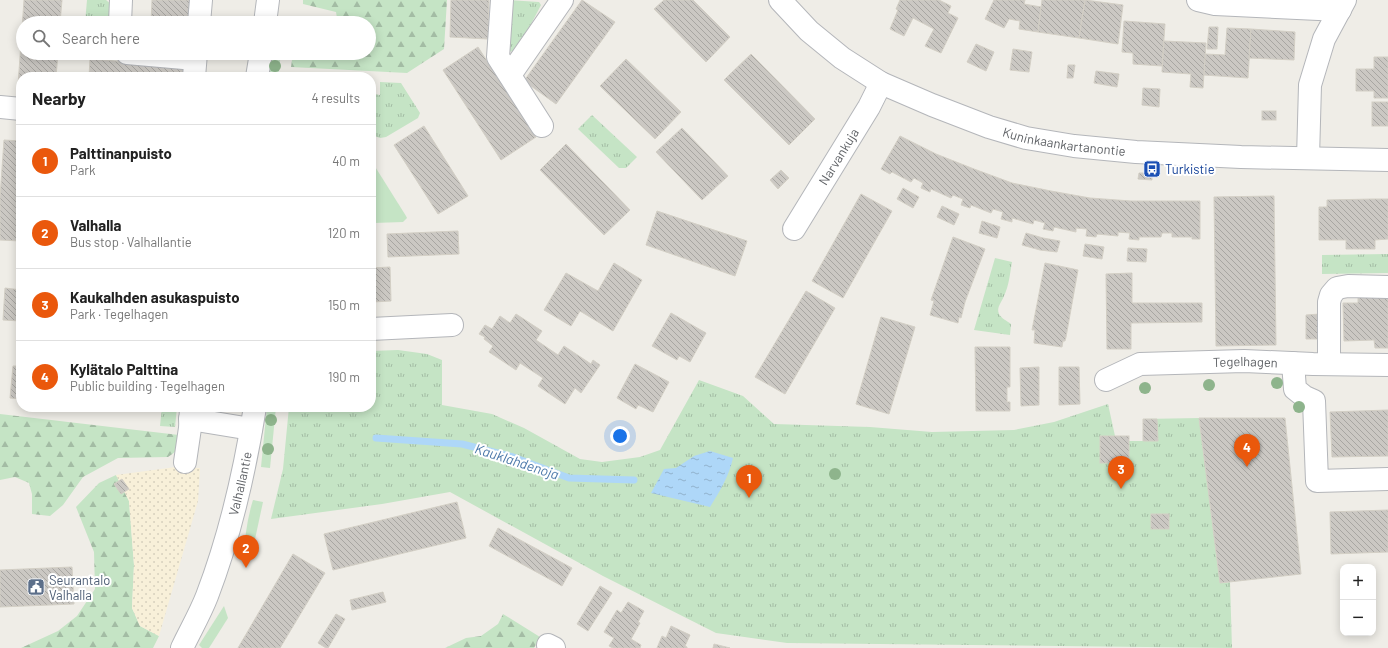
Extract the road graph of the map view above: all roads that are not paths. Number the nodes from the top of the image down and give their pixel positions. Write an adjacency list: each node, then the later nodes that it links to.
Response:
1 (121, 0): 9 (street)
2 (201, 0): 10 (street)
3 (268, 0): 11 (street)
4 (502, 0): 16 (street)
5 (562, 0): 16 (street)
6 (780, 0): 17 (street, Kuninkaankartanontie)
7 (1198, 0): 8 (street)
8 (1343, 5): 21 (street)
9 (120, 16)
10 (200, 16)
11 (266, 16)
12 (175, 60): 14 (street)
13 (260, 60): 15 (street)
14 (195, 63)
15 (259, 72)
16 (510, 75): 20 (street)
17 (881, 83): 21 (street, Kuninkaankartanontie); 23 (street, Narvankuja)
18 (0, 107): 19 (street)
19 (16, 109)
20 (542, 126)
21 (1308, 158): 22 (street, Kuninkaankartanontie)
22 (1388, 160)
23 (794, 229)
24 (1388, 287): 28 (street)
25 (452, 326): 26 (street)
26 (376, 329)
27 (1293, 363): 28 (street, Tegelhagen); 30 (street, Tegelhagen); 35 (street)
28 (1329, 364): 29 (street, Tegelhagen)
29 (1388, 364)
30 (1106, 380)
31 (254, 412): 33 (street, Valhallantie)
32 (191, 413): 33 (street); 34 (street)
33 (251, 429): 36 (street, Valhallantie)
34 (185, 462)
35 (1388, 478)
36 (182, 648)

